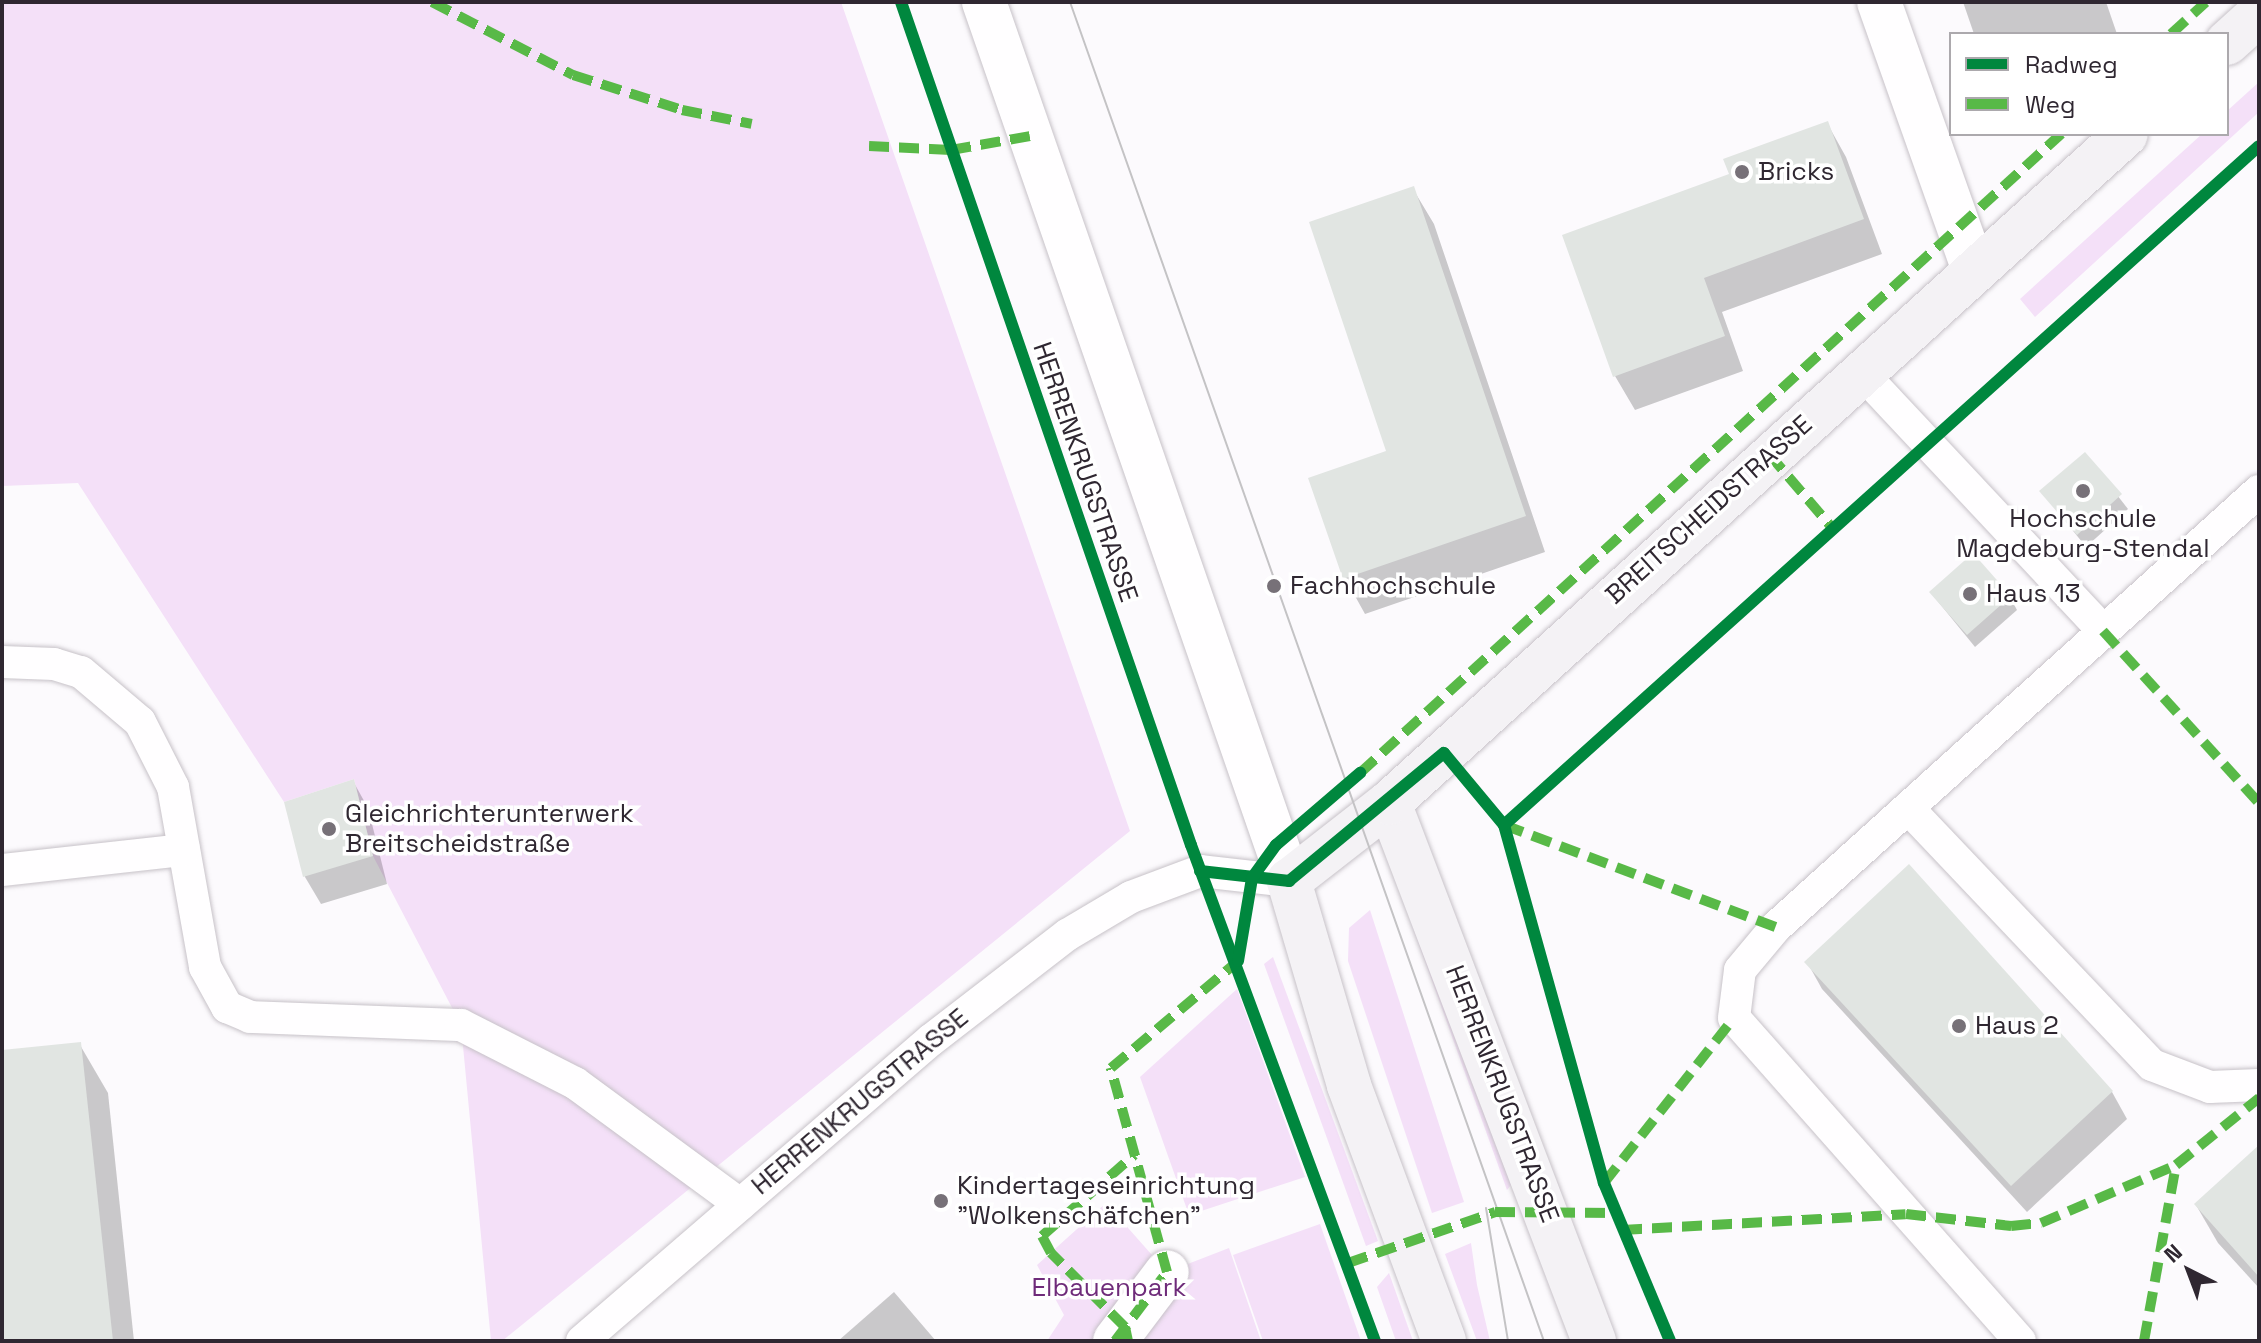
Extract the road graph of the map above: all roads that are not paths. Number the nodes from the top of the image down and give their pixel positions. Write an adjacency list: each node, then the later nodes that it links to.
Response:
1 (984, 2): 15 (street)
2 (1879, 2): 6 (street)
3 (2259, 14): 4 (street)
4 (2229, 41)
5 (2124, 136): 6 (street, BREITSCHEIDSTRASSE)
6 (1974, 271): 7 (street, BREITSCHEIDSTRASSE)
7 (1861, 372): 9 (lane); 11 (street, BREITSCHEIDSTRASSE)
8 (2259, 491): 9 (lane)
9 (2103, 631): 12 (lane)
10 (2, 662): 13 (lane)
11 (1389, 803): 15 (street, BREITSCHEIDSTRASSE); 22 (street, HERRENKRUGSTRASSE)
12 (1908, 808): 16 (lane); 23 (lane)
13 (184, 850): 14 (lane); 17 (lane)
14 (2, 870)
15 (1289, 881): 17 (lane, HERRENKRUGSTRASSE); 21 (street)
16 (2259, 1085)
17 (740, 1204): 19 (lane, HERRENKRUGSTRASSE)
18 (1167, 1272): 20 (street)
19 (582, 1341)
20 (1115, 1341)
21 (1444, 1341)
22 (1594, 1341)
23 (2020, 1341)

